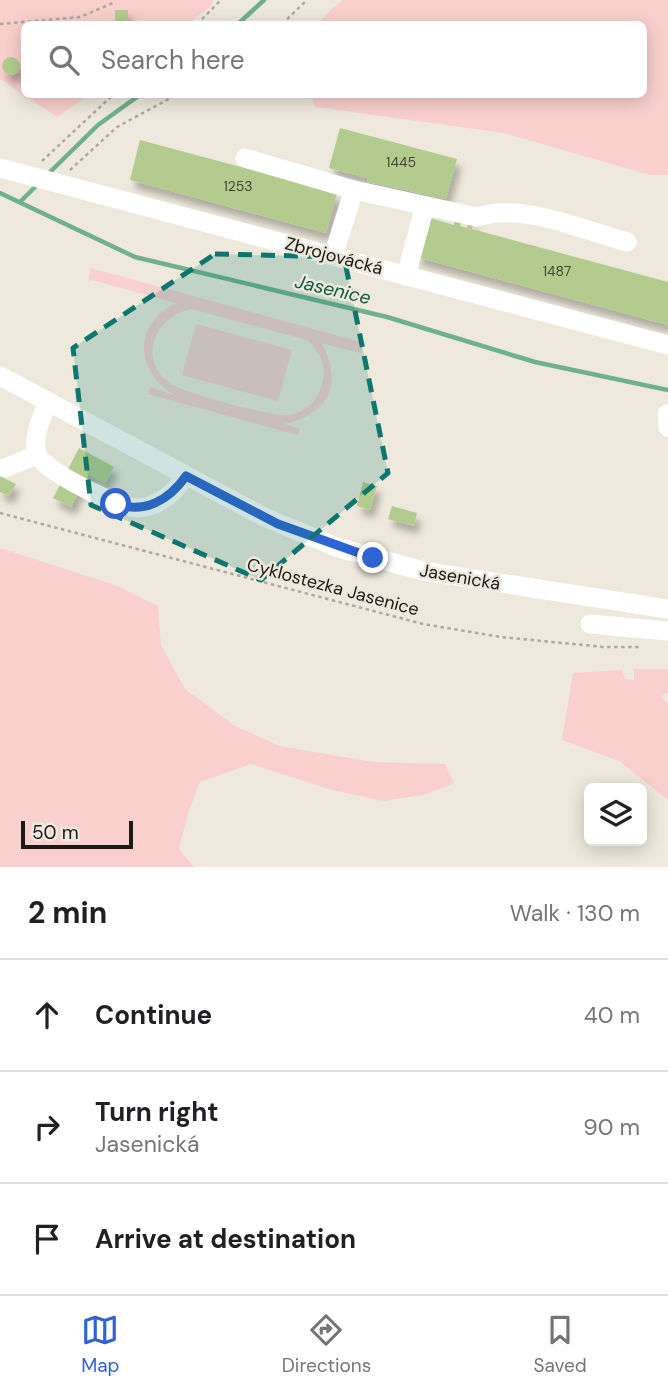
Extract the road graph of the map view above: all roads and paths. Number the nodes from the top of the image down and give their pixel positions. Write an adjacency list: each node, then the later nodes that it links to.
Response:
1 (221, 0): 5 (path)
2 (307, 0): 6 (path)
3 (113, 3): 4 (path)
4 (34, 21)
5 (200, 21)
6 (285, 21)
7 (21, 22): 8 (path)
8 (0, 24)
9 (110, 98): 13 (path)
10 (171, 98): 14 (path)
11 (245, 158): 15 (street)
12 (0, 168): 13 (street, Zbrojovácká)
13 (29, 175): 14 (street, Zbrojovácká)
14 (56, 182): 18 (street, Zbrojovácká)
15 (354, 191): 16 (street); 18 (street)
16 (425, 206): 17 (street); 19 (street)
17 (626, 242)
18 (333, 256): 19 (street, Zbrojovácká)
19 (406, 276): 20 (street, Zbrojovácká)
20 (668, 345)
21 (0, 376): 22 (street, Jasenická)
22 (48, 402): 25 (street); 27 (street, Jasenická)
23 (667, 414): 24 (street)
24 (668, 427)
25 (37, 455): 26 (street); 27 (street)
26 (5, 468)
27 (186, 476): 29 (street, Jasenická)
28 (0, 513): 31 (path, Cyklostezka Jasenice)
29 (668, 609)
30 (590, 624): 31 (street)
31 (663, 630)

